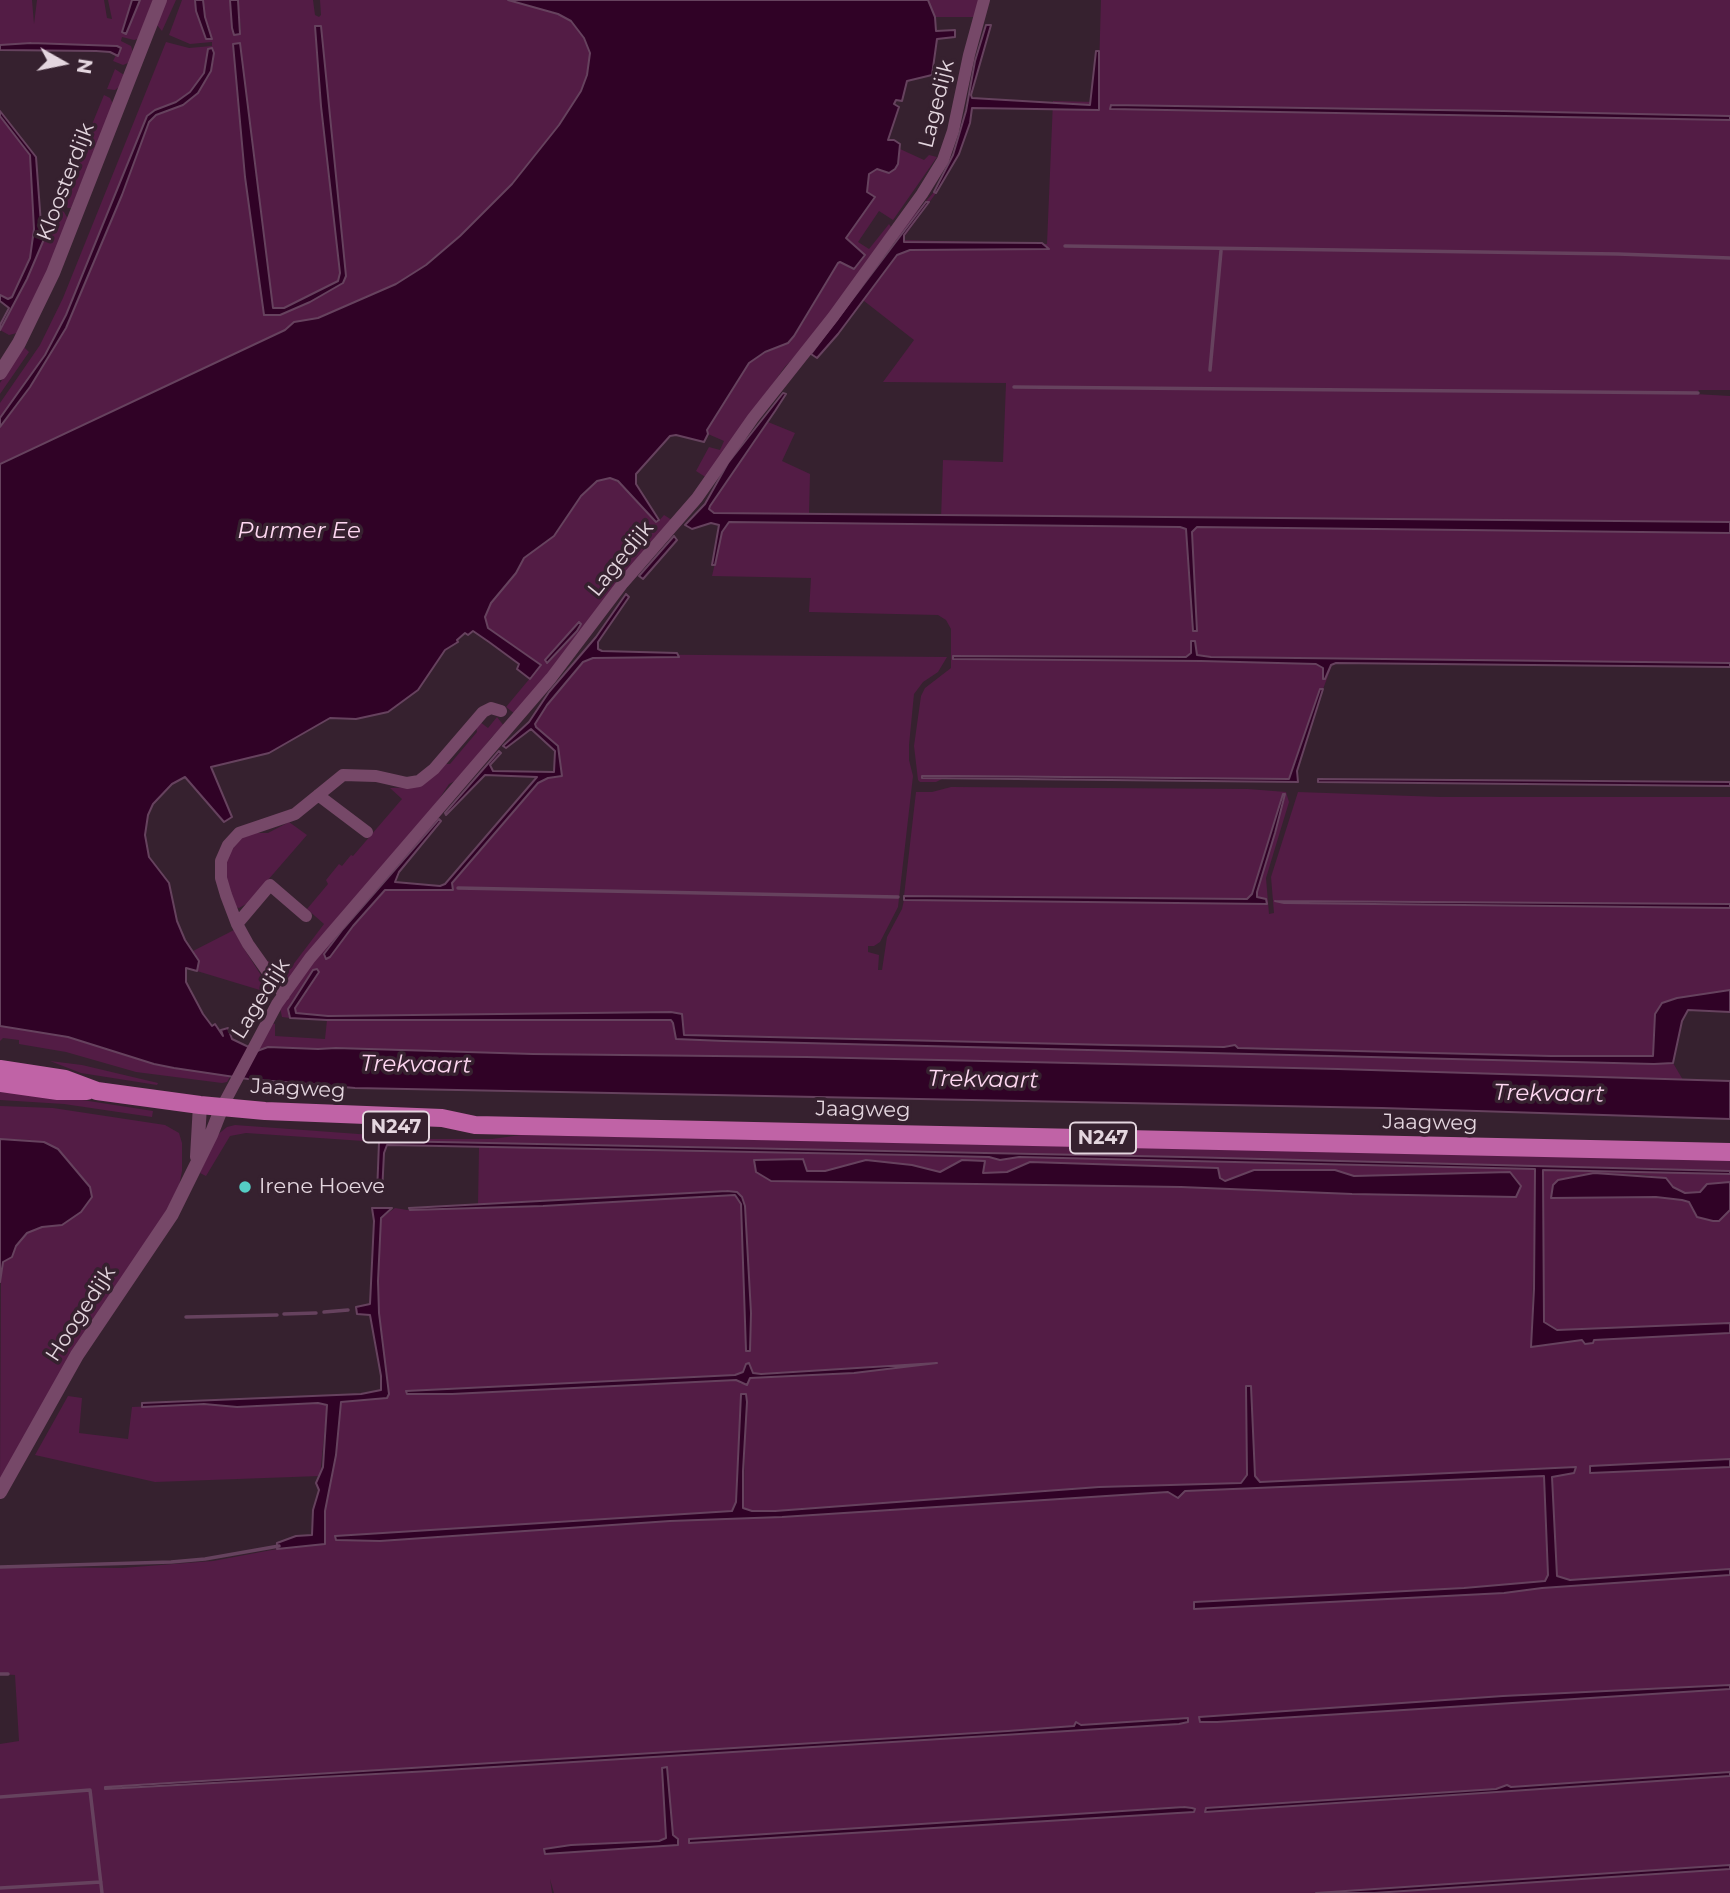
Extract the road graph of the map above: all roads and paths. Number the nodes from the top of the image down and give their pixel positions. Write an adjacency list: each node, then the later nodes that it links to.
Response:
1 (160, 0): 3 (street, Kloosterdijk)
2 (984, 0): 9 (street, Lagedijk)
3 (0, 373)
4 (502, 711): 5 (street)
5 (318, 794): 6 (street); 8 (street)
6 (367, 832)
7 (306, 916): 8 (street)
8 (237, 924): 9 (street)
9 (284, 995): 14 (street, Lagedijk)
10 (0, 1069): 12 (main road, Jaagweg / N247)
11 (0, 1083): 12 (main road, N247)
12 (97, 1091): 13 (main road, Jaagweg / N247)
13 (200, 1105): 14 (main road, Jaagweg / N247); 16 (street, Hoogedijk)
14 (222, 1107): 15 (main road, Jaagweg / N247); 16 (street, Hoogedijk)
15 (1730, 1152)
16 (197, 1159): 17 (street, Hoogedijk)
17 (0, 1492)

